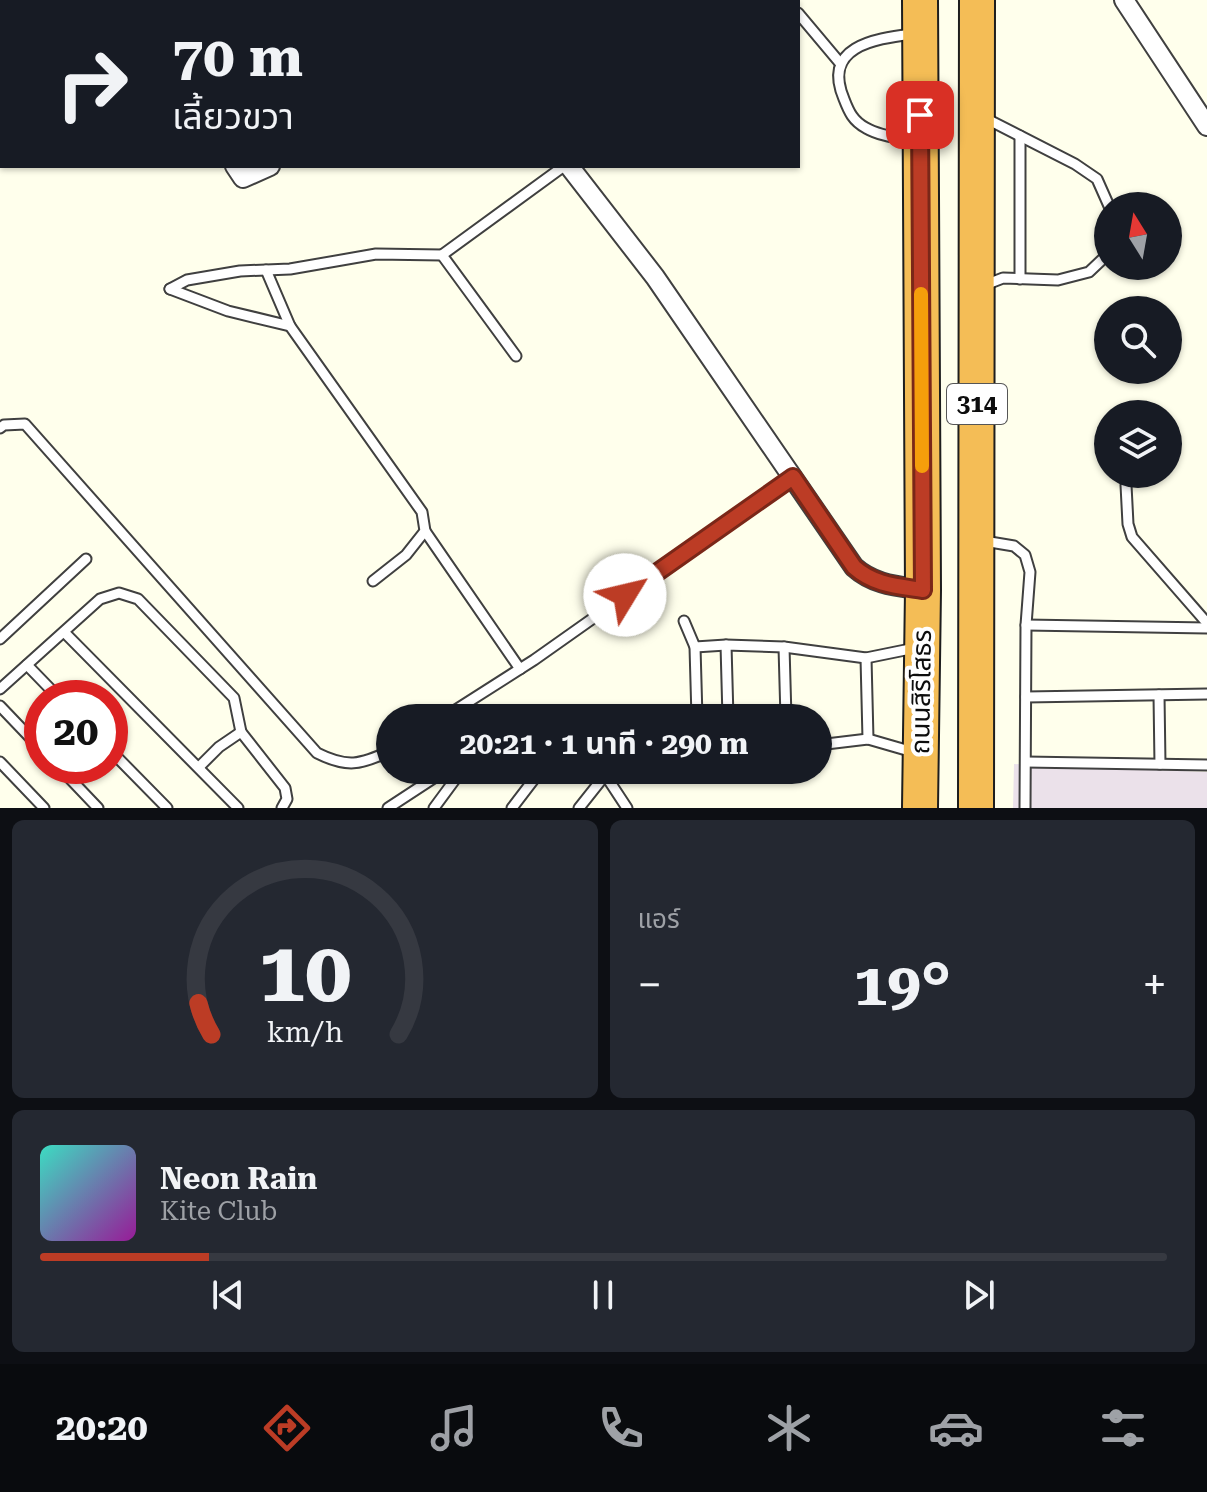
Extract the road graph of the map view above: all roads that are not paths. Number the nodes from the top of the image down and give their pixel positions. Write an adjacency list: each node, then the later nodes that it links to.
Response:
1 (977, 0): 6 (highway, ถนนสิริโสธร / 314)
2 (1124, 0): 7 (street)
3 (800, 15): 5 (lane)
4 (920, 17): 5 (lane); 9 (highway, ถนนสิริโสธร / 314)
5 (840, 63): 9 (lane)
6 (977, 114): 8 (lane); 19 (highway, ถนนสิริโสธร / 314)
7 (1207, 126)
8 (1020, 136): 14 (lane); 18 (lane)
9 (921, 143): 29 (highway, ถนนสิริโสธร / 314)
10 (236, 168): 11 (street)
11 (266, 168)
12 (564, 168): 15 (lane)
13 (569, 168): 23 (street)
14 (1103, 192)
15 (442, 255): 17 (lane); 21 (lane)
16 (1094, 267): 18 (lane)
17 (266, 270): 20 (lane); 20 (lane)
18 (1020, 279): 19 (lane)
19 (977, 288): 26 (highway, ถนนสิริโสธร / 314)
20 (290, 326): 25 (lane)
21 (516, 356)
22 (0, 428): 57 (lane)
23 (793, 477): 29 (street); 41 (lane)
24 (1126, 488): 32 (lane)
25 (425, 531): 28 (lane); 41 (lane)
26 (976, 540): 31 (lane); 81 (highway, ถนนสิริโสธร / 314)
27 (86, 559): 34 (lane)
28 (373, 581)
29 (923, 590): 38 (highway, ถนนสิริโสธร / 314)
30 (684, 621): 36 (lane)
31 (1026, 625): 32 (lane); 46 (lane)
32 (1207, 626)
33 (64, 632): 40 (lane); 53 (lane); 62 (lane)
34 (0, 639)
35 (726, 645): 36 (lane); 37 (lane); 49 (lane)
36 (695, 647): 48 (lane)
37 (784, 647): 39 (lane); 50 (lane)
38 (920, 647): 39 (lane); 56 (highway, ถนนสิริโสธร / 314)
39 (866, 658): 54 (lane)
40 (27, 665): 42 (lane); 43 (lane)
41 (520, 669): 47 (lane)
42 (42, 680)
43 (0, 689)
44 (1207, 694): 45 (lane)
45 (1159, 695): 46 (lane); 60 (lane)
46 (1026, 697): 59 (lane)
47 (465, 704)
48 (697, 704)
49 (728, 704)
50 (786, 704)
51 (0, 706): 52 (lane)
52 (24, 731)
53 (241, 732): 62 (lane); 74 (lane)
54 (868, 739): 55 (lane); 56 (lane)
55 (832, 743)
56 (920, 754): 80 (highway, ถนนสิริโสธร / 314)
57 (376, 758)
58 (0, 762): 70 (lane)
59 (1026, 762): 60 (lane); 82 (lane)
60 (1160, 764): 61 (lane)
61 (1207, 765)
62 (199, 767): 73 (lane)
63 (128, 768): 72 (lane)
64 (75, 784): 71 (lane)
65 (425, 784): 75 (lane)
66 (452, 784): 76 (lane)
67 (530, 784): 77 (lane)
68 (596, 784): 78 (lane)
69 (612, 784): 79 (lane)
70 (44, 808)
71 (98, 808)
72 (167, 808)
73 (238, 808)
74 (282, 808)
75 (388, 808)
76 (434, 808)
77 (512, 808)
78 (579, 808)
79 (627, 808)
80 (920, 808)
81 (976, 808)
82 (1025, 808)

